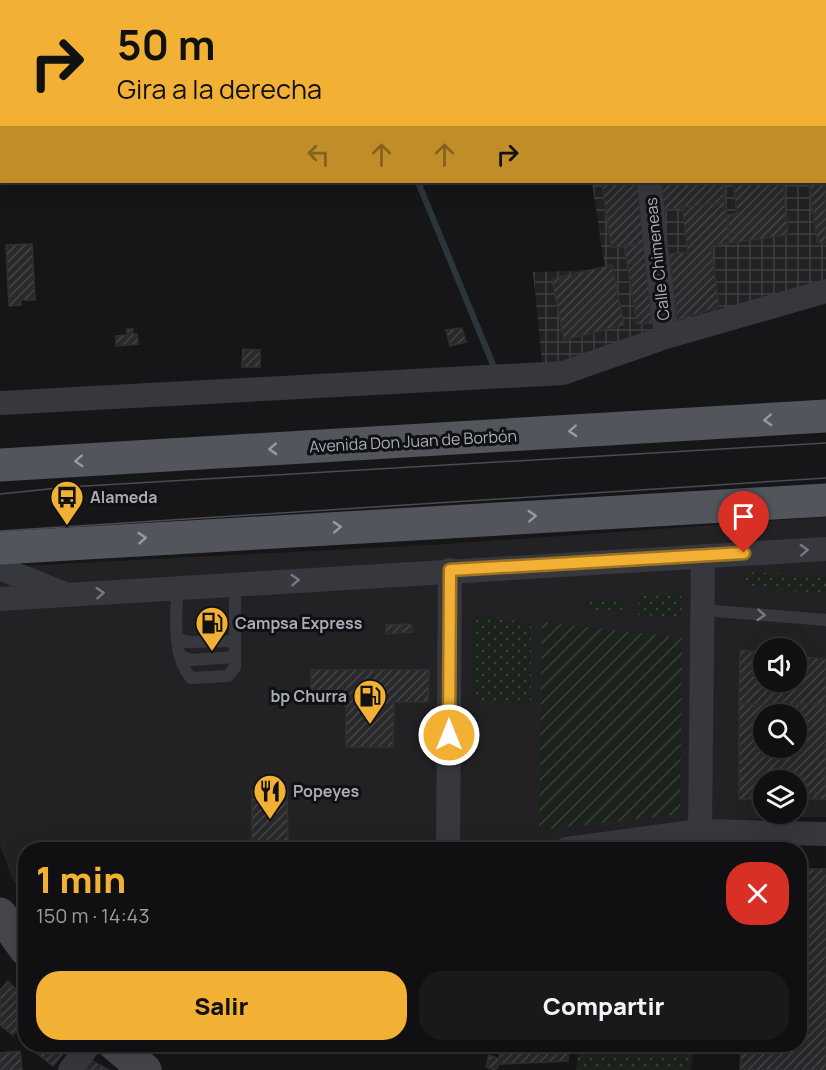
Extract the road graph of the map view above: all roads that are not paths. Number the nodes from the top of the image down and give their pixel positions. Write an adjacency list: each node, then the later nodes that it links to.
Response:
1 (649, 183): 3 (street, Calle Chimeneas)
2 (826, 291): 3 (street)
3 (666, 337): 4 (street)
4 (0, 403)
5 (826, 416): 6 (main road, Avenida Don Juan de Borbón, one-way to 6)
6 (0, 465)
7 (826, 500): 8 (main road, one-way to 7)
8 (0, 548)
9 (826, 549): 10 (street, one-way to 9)
10 (703, 555): 12 (street); 17 (street)
11 (0, 567): 15 (street)
12 (450, 570): 13 (street, one-way to 12); 25 (street)
13 (235, 584): 14 (street); 20 (lane)
14 (177, 588): 15 (street, one-way to 14); 19 (lane)
15 (67, 595): 16 (street)
16 (0, 599)
17 (703, 610): 18 (lane, one-way to 18); 23 (street)
18 (826, 620)
19 (177, 638): 20 (lane); 21 (lane)
20 (235, 641): 22 (lane)
21 (181, 656): 22 (lane); 22 (lane)
22 (235, 657)
23 (700, 831): 24 (street); 26 (street)
24 (826, 834)
25 (448, 842)
26 (619, 842)
27 (0, 914): 28 (street)
28 (18, 939)
29 (84, 1052): 31 (street)
30 (124, 1052): 32 (street)
31 (70, 1070)
32 (145, 1070)

